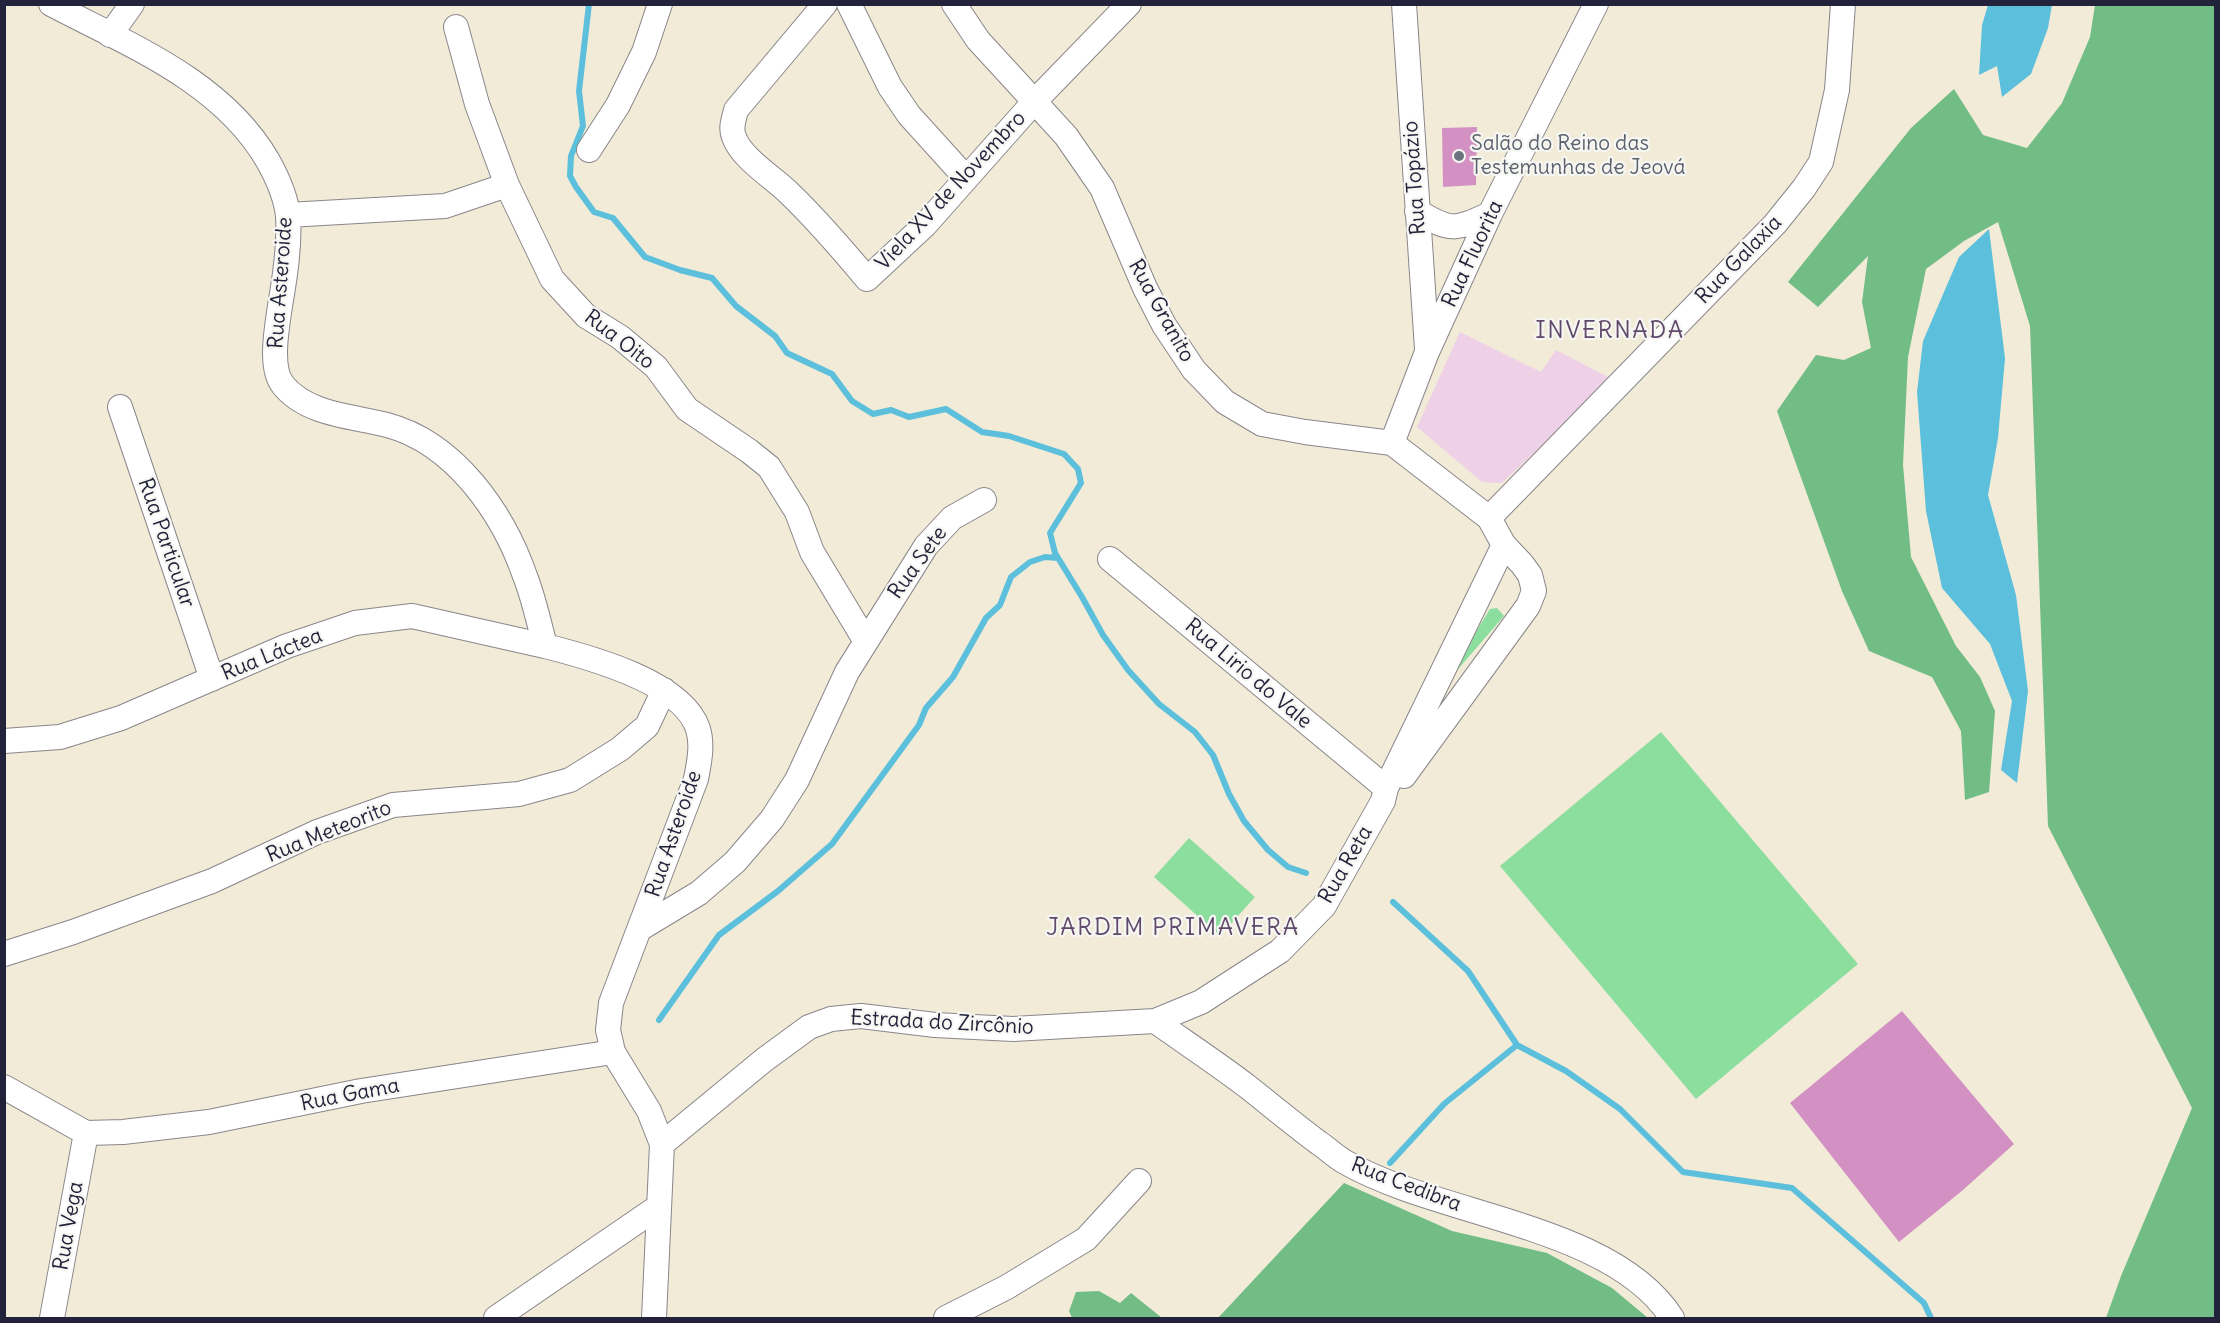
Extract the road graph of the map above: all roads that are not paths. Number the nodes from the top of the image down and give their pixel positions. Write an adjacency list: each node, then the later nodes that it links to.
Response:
1 (51, 4): 12 (street, Rua Asteroide)
2 (132, 4): 12 (street)
3 (660, 4): 14 (street)
4 (825, 4): 15 (street, Viela XV de Novembro)
5 (849, 4): 15 (street)
6 (954, 4): 13 (street, Rua Granito)
7 (1129, 4): 13 (street, Viela XV de Novembro)
8 (1404, 4): 17 (street, Rua Topázio)
9 (1596, 4): 18 (street, Rua Fluorita)
10 (1843, 4): 24 (street, Rua Galaxia)
11 (456, 27): 16 (street, Rua Oito)
12 (110, 35): 19 (street, Rua Asteroide)
13 (1034, 102): 15 (street, Viela XV de Novembro); 22 (street, Rua Granito)
14 (589, 150)
15 (966, 178)
16 (507, 185): 19 (street); 27 (street, Rua Oito)
17 (1417, 212): 18 (street); 20 (street, Rua Topázio)
18 (1490, 214): 20 (street, Rua Fluorita)
19 (288, 215): 28 (street, Rua Asteroide)
20 (1427, 352): 22 (street, Rua Fluorita)
21 (120, 407): 29 (street, Rua Particular)
22 (1392, 443): 24 (street)
23 (984, 500): 27 (street, Rua Sete)
24 (1489, 518): 25 (street, Rua Reta)
25 (1504, 545): 32 (street, Rua Reta); 32 (street, Rua Reta)
26 (1110, 559): 32 (street, Rua Lirio do Vale)
27 (865, 640): 33 (street, Rua Sete)
28 (545, 646): 29 (street, Rua Láctea); 30 (street, Rua Asteroide)
29 (212, 679): 31 (street, Rua Láctea)
30 (664, 690): 33 (street, Rua Asteroide); 34 (street, Rua Meteorito)
31 (4, 741)
32 (1384, 795): 35 (street, Rua Reta)
33 (641, 927): 36 (street, Rua Asteroide)
34 (4, 954)
35 (1155, 1022): 39 (street, Estrada do Zircônio); 46 (street, Rua Cedibra)
36 (613, 1052): 38 (street, Rua Gama); 39 (street, Rua Asteroide)
37 (4, 1088): 38 (street)
38 (86, 1133): 42 (street, Rua Vega)
39 (662, 1144): 41 (street, Rua Asteroide)
40 (1139, 1181): 45 (street)
41 (658, 1207): 43 (street); 44 (street, Rua Asteroide)
42 (52, 1318)
43 (496, 1318)
44 (654, 1318)
45 (946, 1318)
46 (1672, 1318)

